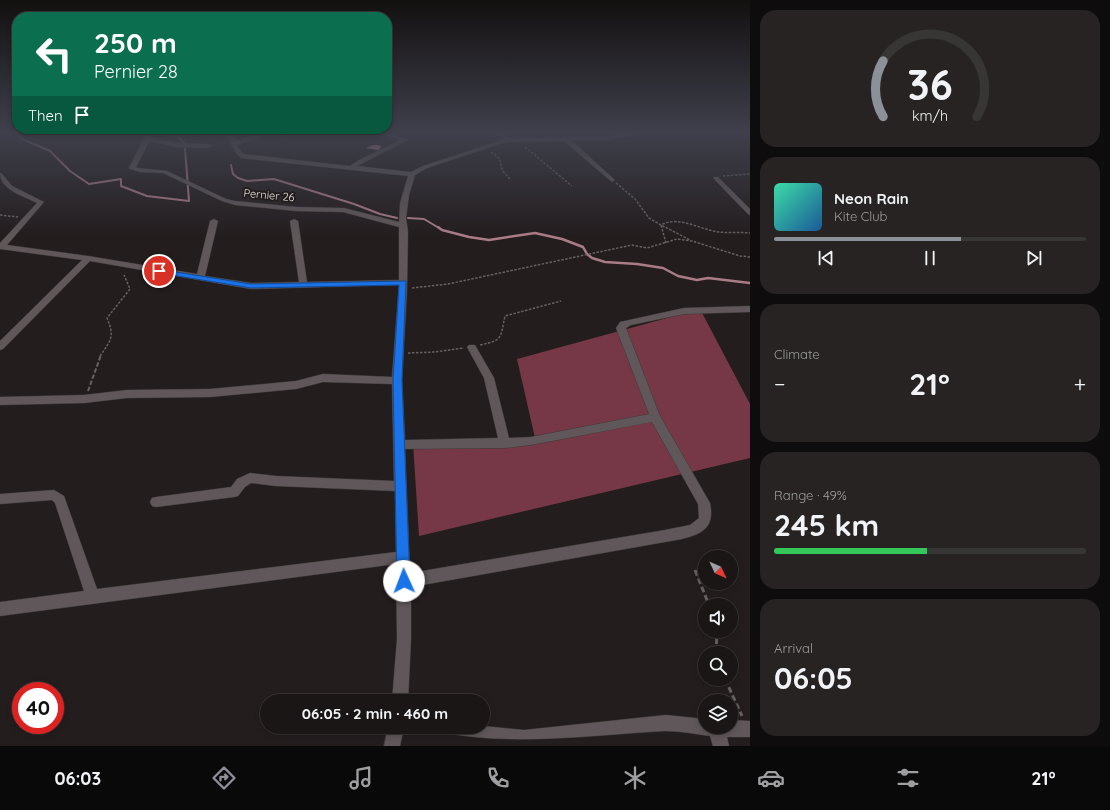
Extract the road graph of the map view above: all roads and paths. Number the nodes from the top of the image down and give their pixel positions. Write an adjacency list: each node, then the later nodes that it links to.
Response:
1 (133, 166): 21 (street, Pernier 26)
2 (331, 166): 8 (street)
3 (354, 166): 8 (street)
4 (428, 166): 9 (street)
5 (501, 166): 13 (path)
6 (549, 166): 15 (path)
7 (596, 166): 14 (street)
8 (351, 168): 9 (street)
9 (412, 174): 21 (street)
10 (750, 174): 12 (path)
11 (0, 175): 18 (street)
12 (716, 178): 16 (street)
13 (510, 179)
14 (612, 180): 22 (path)
15 (572, 186)
16 (750, 212)
17 (0, 215): 18 (path)
18 (27, 218): 26 (street)
19 (214, 221): 30 (street)
20 (294, 221): 31 (street)
21 (402, 225): 32 (street)
22 (661, 225): 23 (path); 24 (path); 25 (path)
23 (750, 233)
24 (692, 242): 25 (path); 27 (path)
25 (666, 243): 32 (path)
26 (0, 247): 28 (street)
27 (750, 257)
28 (88, 258): 30 (street); 35 (street)
29 (124, 275): 39 (path)
30 (200, 278): 31 (street)
31 (303, 284): 32 (street)
32 (403, 286): 37 (street)
33 (561, 301): 36 (path)
34 (750, 309): 41 (street)
35 (0, 347)
36 (472, 347): 37 (path); 42 (street)
37 (399, 353): 38 (street)
38 (397, 380): 39 (street); 43 (street)
39 (84, 399): 40 (street)
40 (0, 401)
41 (655, 417): 42 (street); 49 (street)
42 (505, 443): 43 (street)
43 (399, 445): 44 (street)
44 (400, 486): 46 (street); 47 (street)
45 (0, 499): 50 (street)
46 (156, 502)
47 (403, 558): 49 (street); 50 (street)
48 (694, 570): 51 (path)
49 (404, 581): 54 (street)
50 (93, 598): 52 (street)
51 (706, 598)
52 (0, 609)
53 (728, 686): 57 (path)
54 (400, 694)
55 (698, 726): 59 (street)
56 (738, 729): 57 (street)
57 (749, 729)
58 (395, 734): 61 (street)
59 (485, 734)
60 (718, 734): 62 (street)
61 (392, 746)
62 (721, 746)

